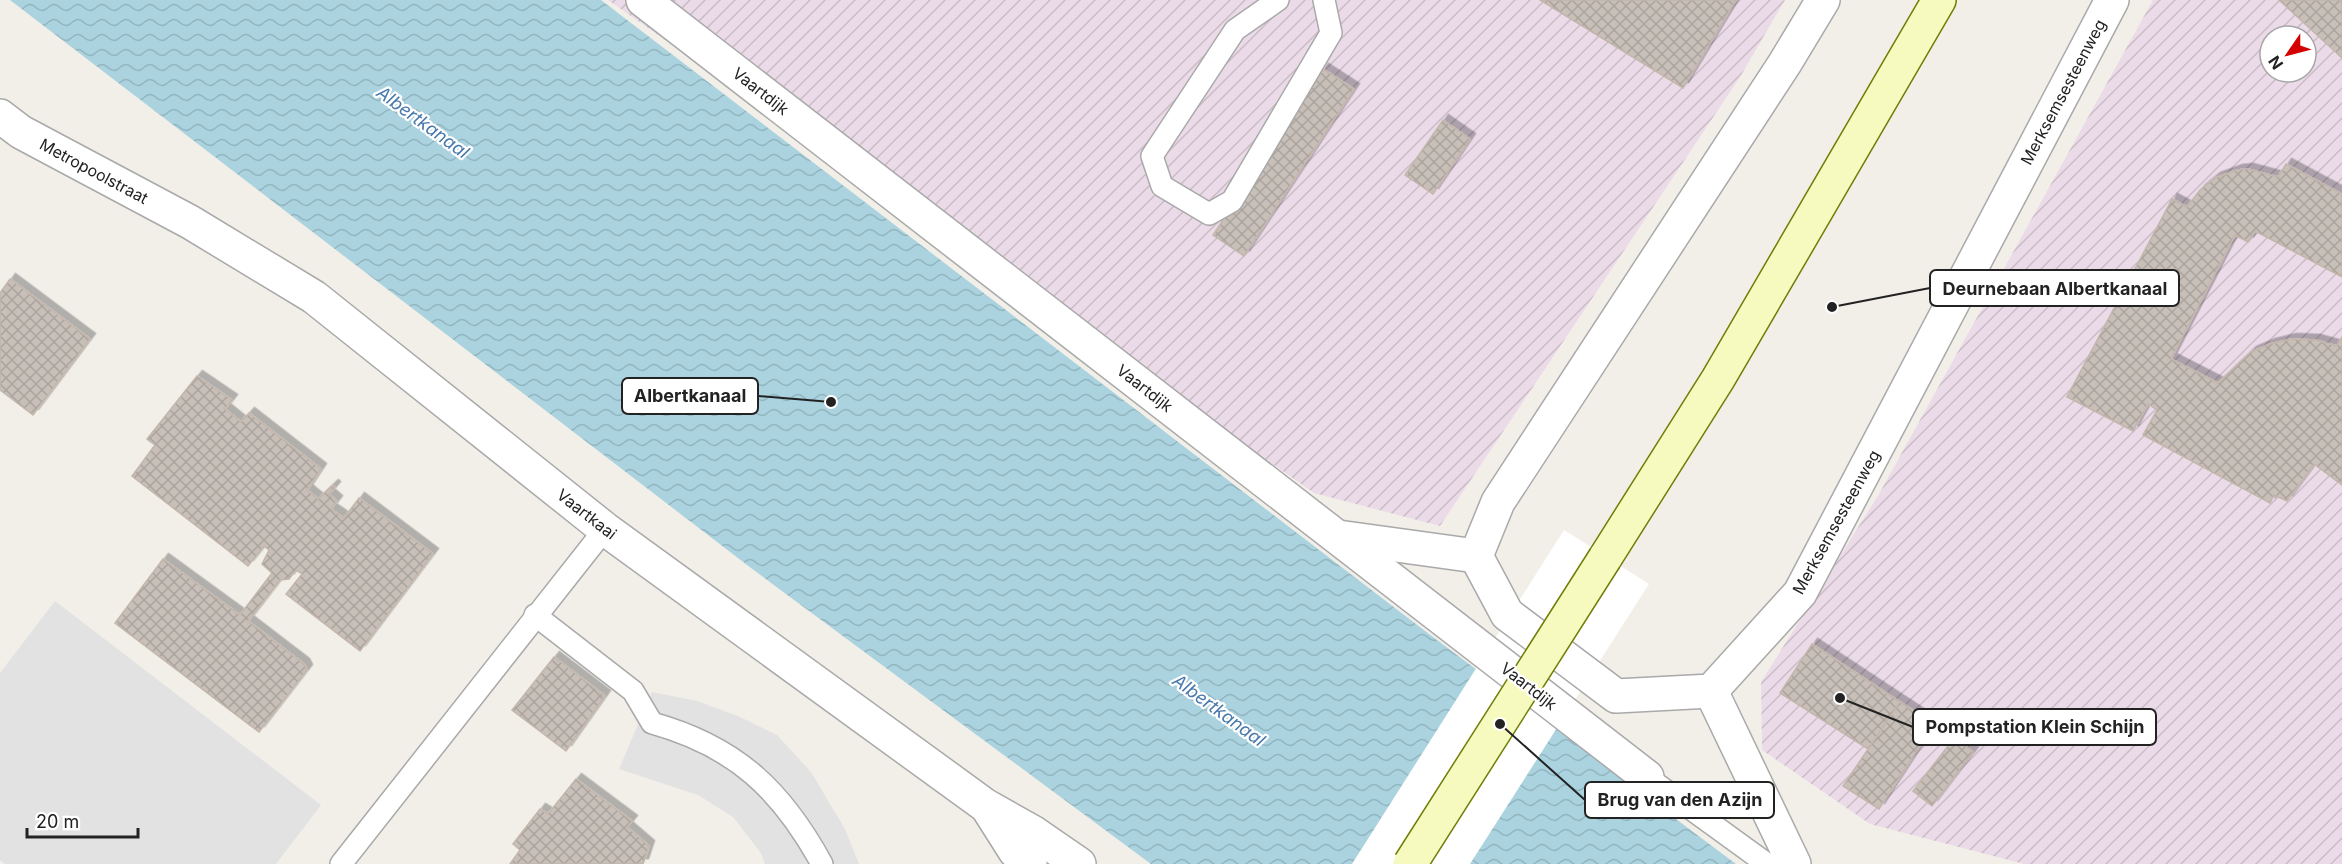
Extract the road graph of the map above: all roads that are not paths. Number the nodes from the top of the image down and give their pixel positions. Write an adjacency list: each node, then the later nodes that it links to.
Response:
1 (643, 0): 10 (street, Vaartdijk)
2 (1278, 0): 3 (lane)
3 (1324, 0)
4 (1823, 0): 11 (street)
5 (1939, 0): 22 (main road, bridge)
6 (2112, 0): 13 (street, Merksemsesteenweg)
7 (0, 116): 8 (street, Metropoolstraat)
8 (190, 222): 9 (street, Vaartkaai)
9 (605, 529): 12 (lane); 15 (street, Vaartkaai)
10 (1337, 537): 11 (street); 14 (street, Vaartdijk)
11 (1476, 556): 13 (street)
12 (535, 615): 16 (lane); 19 (lane)
13 (1711, 691): 24 (street)
14 (1647, 777): 23 (lane)
15 (986, 806): 20 (street, Vaartkaai); 21 (street, Vaartkaai)
16 (363, 837): 17 (lane); 18 (lane)
17 (341, 864)
18 (360, 864)
19 (822, 864)
20 (1030, 864)
21 (1079, 864)
22 (1410, 864)
23 (1767, 864)
24 (1794, 864)

